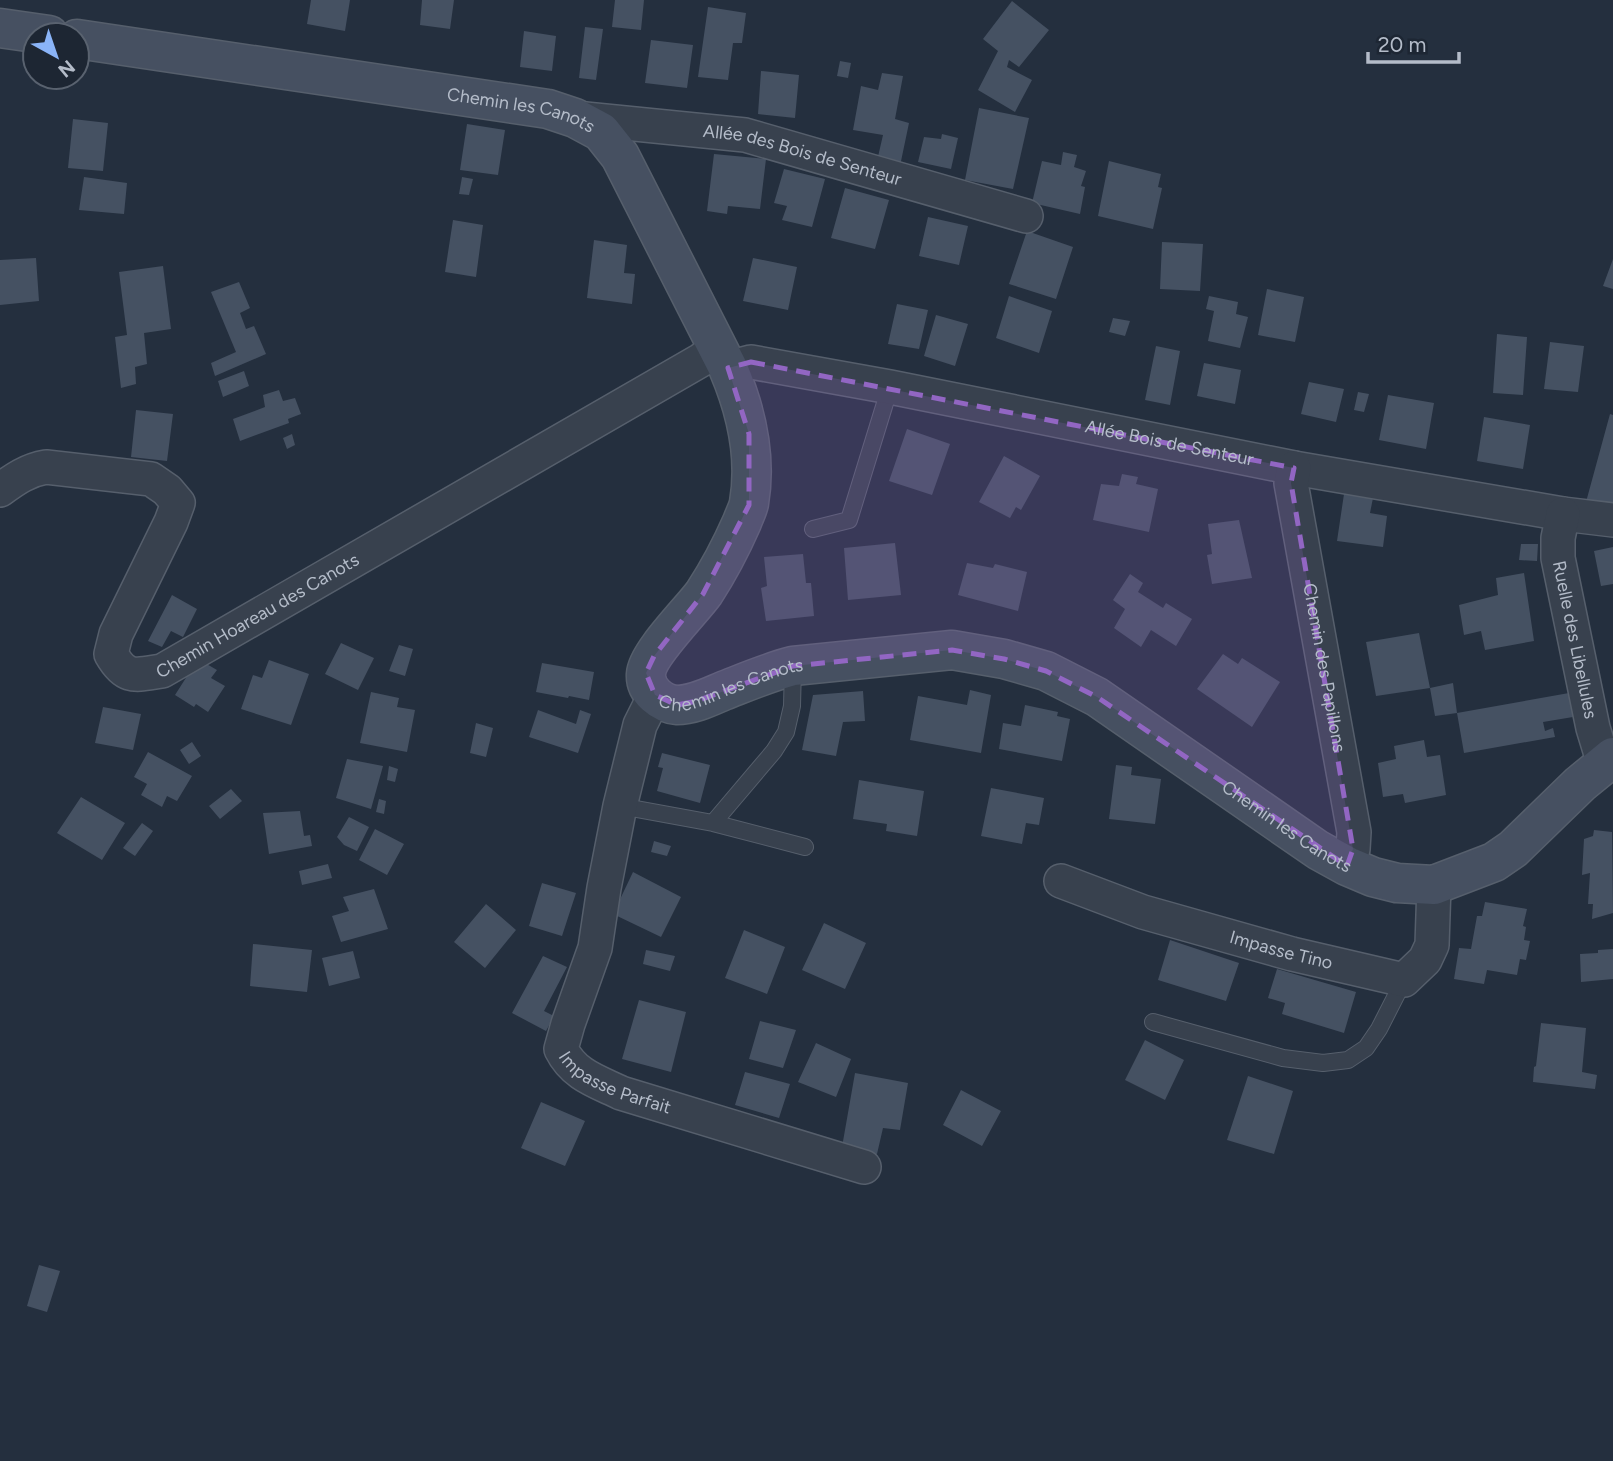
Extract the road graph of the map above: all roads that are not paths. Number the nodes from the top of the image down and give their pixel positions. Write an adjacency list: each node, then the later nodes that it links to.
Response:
1 (0, 28): 2 (street)
2 (21, 31)
3 (91, 41): 4 (street, Chemin les Canots)
4 (575, 118): 5 (street, Allée des Bois de Senteur); 6 (street, Chemin les Canots)
5 (1026, 216)
6 (723, 358): 7 (street, Allée Bois de Senteur); 9 (street, Chemin Hoareau des Canots); 14 (street, Chemin les Canots)
7 (890, 387): 8 (street, Allée Bois de Senteur); 12 (lane)
8 (1294, 468): 10 (street, Allée Bois de Senteur); 19 (street, Chemin des Papillons)
9 (0, 490)
10 (1563, 514): 11 (street, Allée Bois de Senteur); 15 (street, Ruelle des Libellules)
11 (1613, 520)
12 (813, 529)
13 (793, 666): 14 (street, Chemin les Canots); 17 (lane); 19 (street, Chemin les Canots)
14 (654, 695): 16 (street, Impasse Parfait)
15 (1608, 761): 21 (street, Chemin les Canots)
16 (620, 806): 17 (lane); 24 (street, Impasse Parfait)
17 (713, 823): 18 (lane)
18 (805, 847)
19 (1347, 866): 21 (street, Chemin les Canots)
20 (1061, 881): 22 (street, Impasse Tino)
21 (1434, 885): 22 (street)
22 (1404, 981): 23 (lane)
23 (1153, 1023)
24 (864, 1167)

